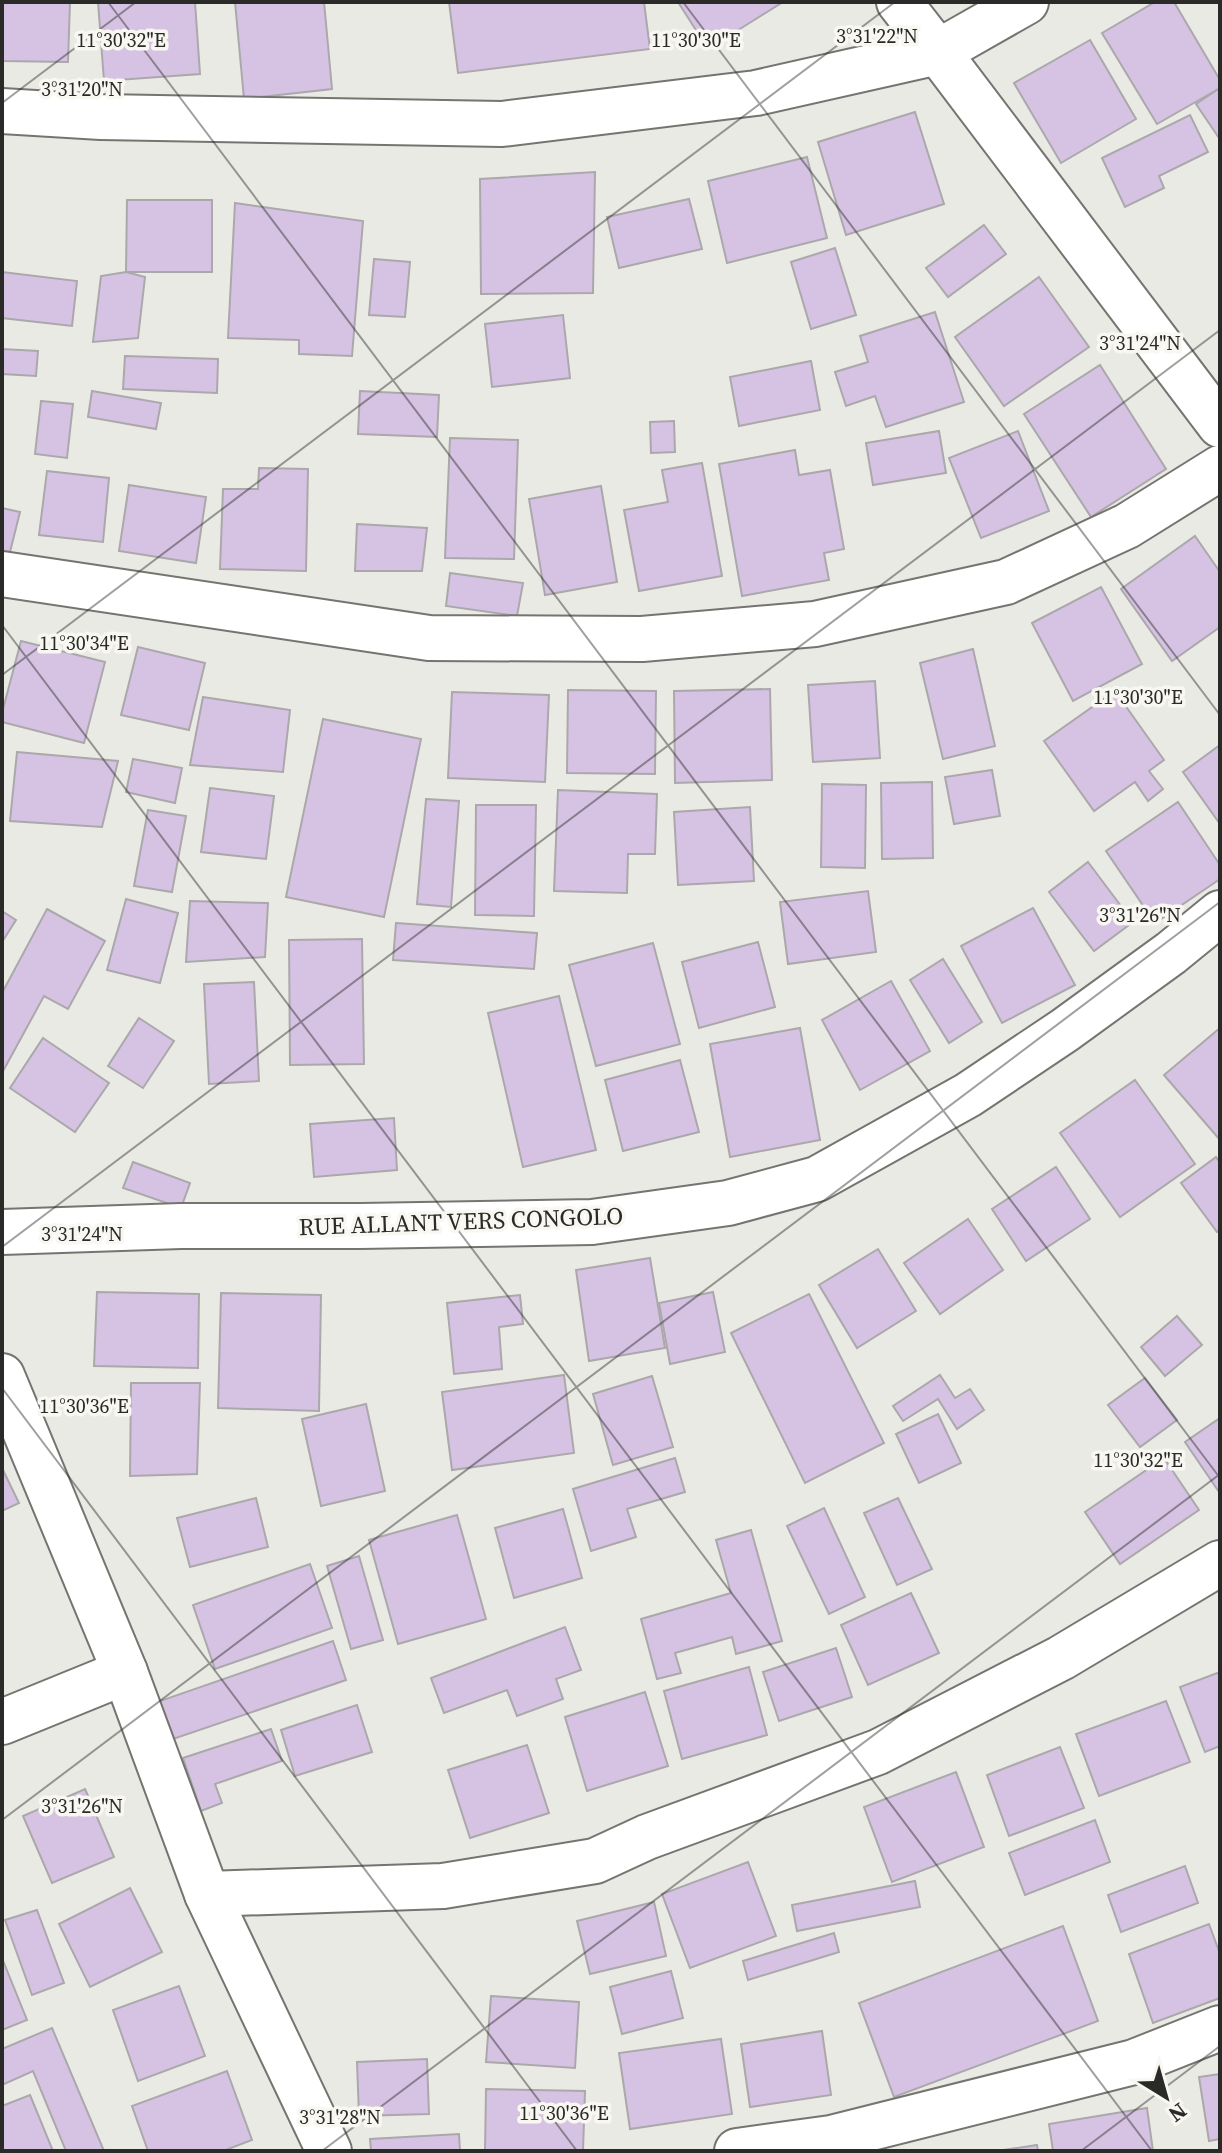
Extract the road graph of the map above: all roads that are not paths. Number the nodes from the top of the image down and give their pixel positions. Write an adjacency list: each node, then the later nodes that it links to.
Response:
1 (899, 2): 3 (street)
2 (1026, 2): 3 (street)
3 (938, 52): 4 (street); 5 (street)
4 (2, 111)
5 (1220, 425)
6 (1220, 468): 7 (street)
7 (2, 574)
8 (1220, 913): 9 (street, RUE ALLANT VERS CONGOLO)
9 (2, 1232)
10 (2, 1376): 12 (street)
11 (1220, 1563): 14 (street)
12 (125, 1672): 13 (street); 14 (street)
13 (2, 1722)
14 (207, 1894): 16 (street)
15 (1220, 2028): 17 (street)
16 (329, 2151)
17 (737, 2151)

